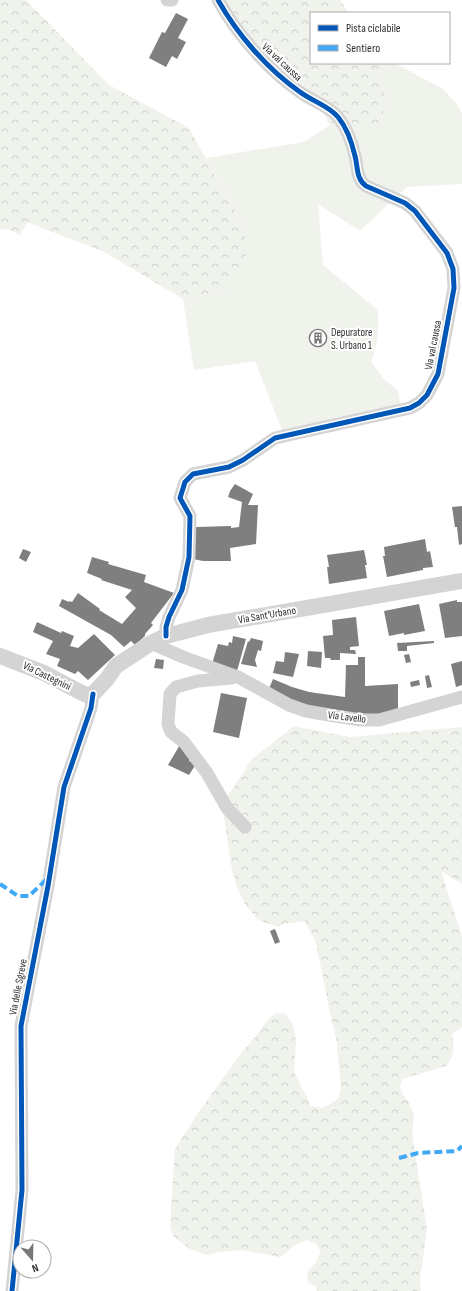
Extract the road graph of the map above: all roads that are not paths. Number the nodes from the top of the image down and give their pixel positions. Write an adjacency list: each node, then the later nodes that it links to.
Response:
1 (167, 0): 2 (street)
2 (172, 0)
3 (218, 0): 5 (street, Via val caussa)
4 (462, 582): 5 (street, Via Sant'Urbano)
5 (166, 636): 6 (street, Via Sant'Urbano)
6 (150, 643): 8 (street, Via Lavello); 9 (street, Via Sant'Urbano)
7 (0, 656): 9 (street, Via Castegnini)
8 (238, 677): 10 (street, Via Lavello); 11 (street)
9 (93, 694): 12 (street, Via delle Sgreve)
10 (462, 697)
11 (245, 827)
12 (12, 1291)

